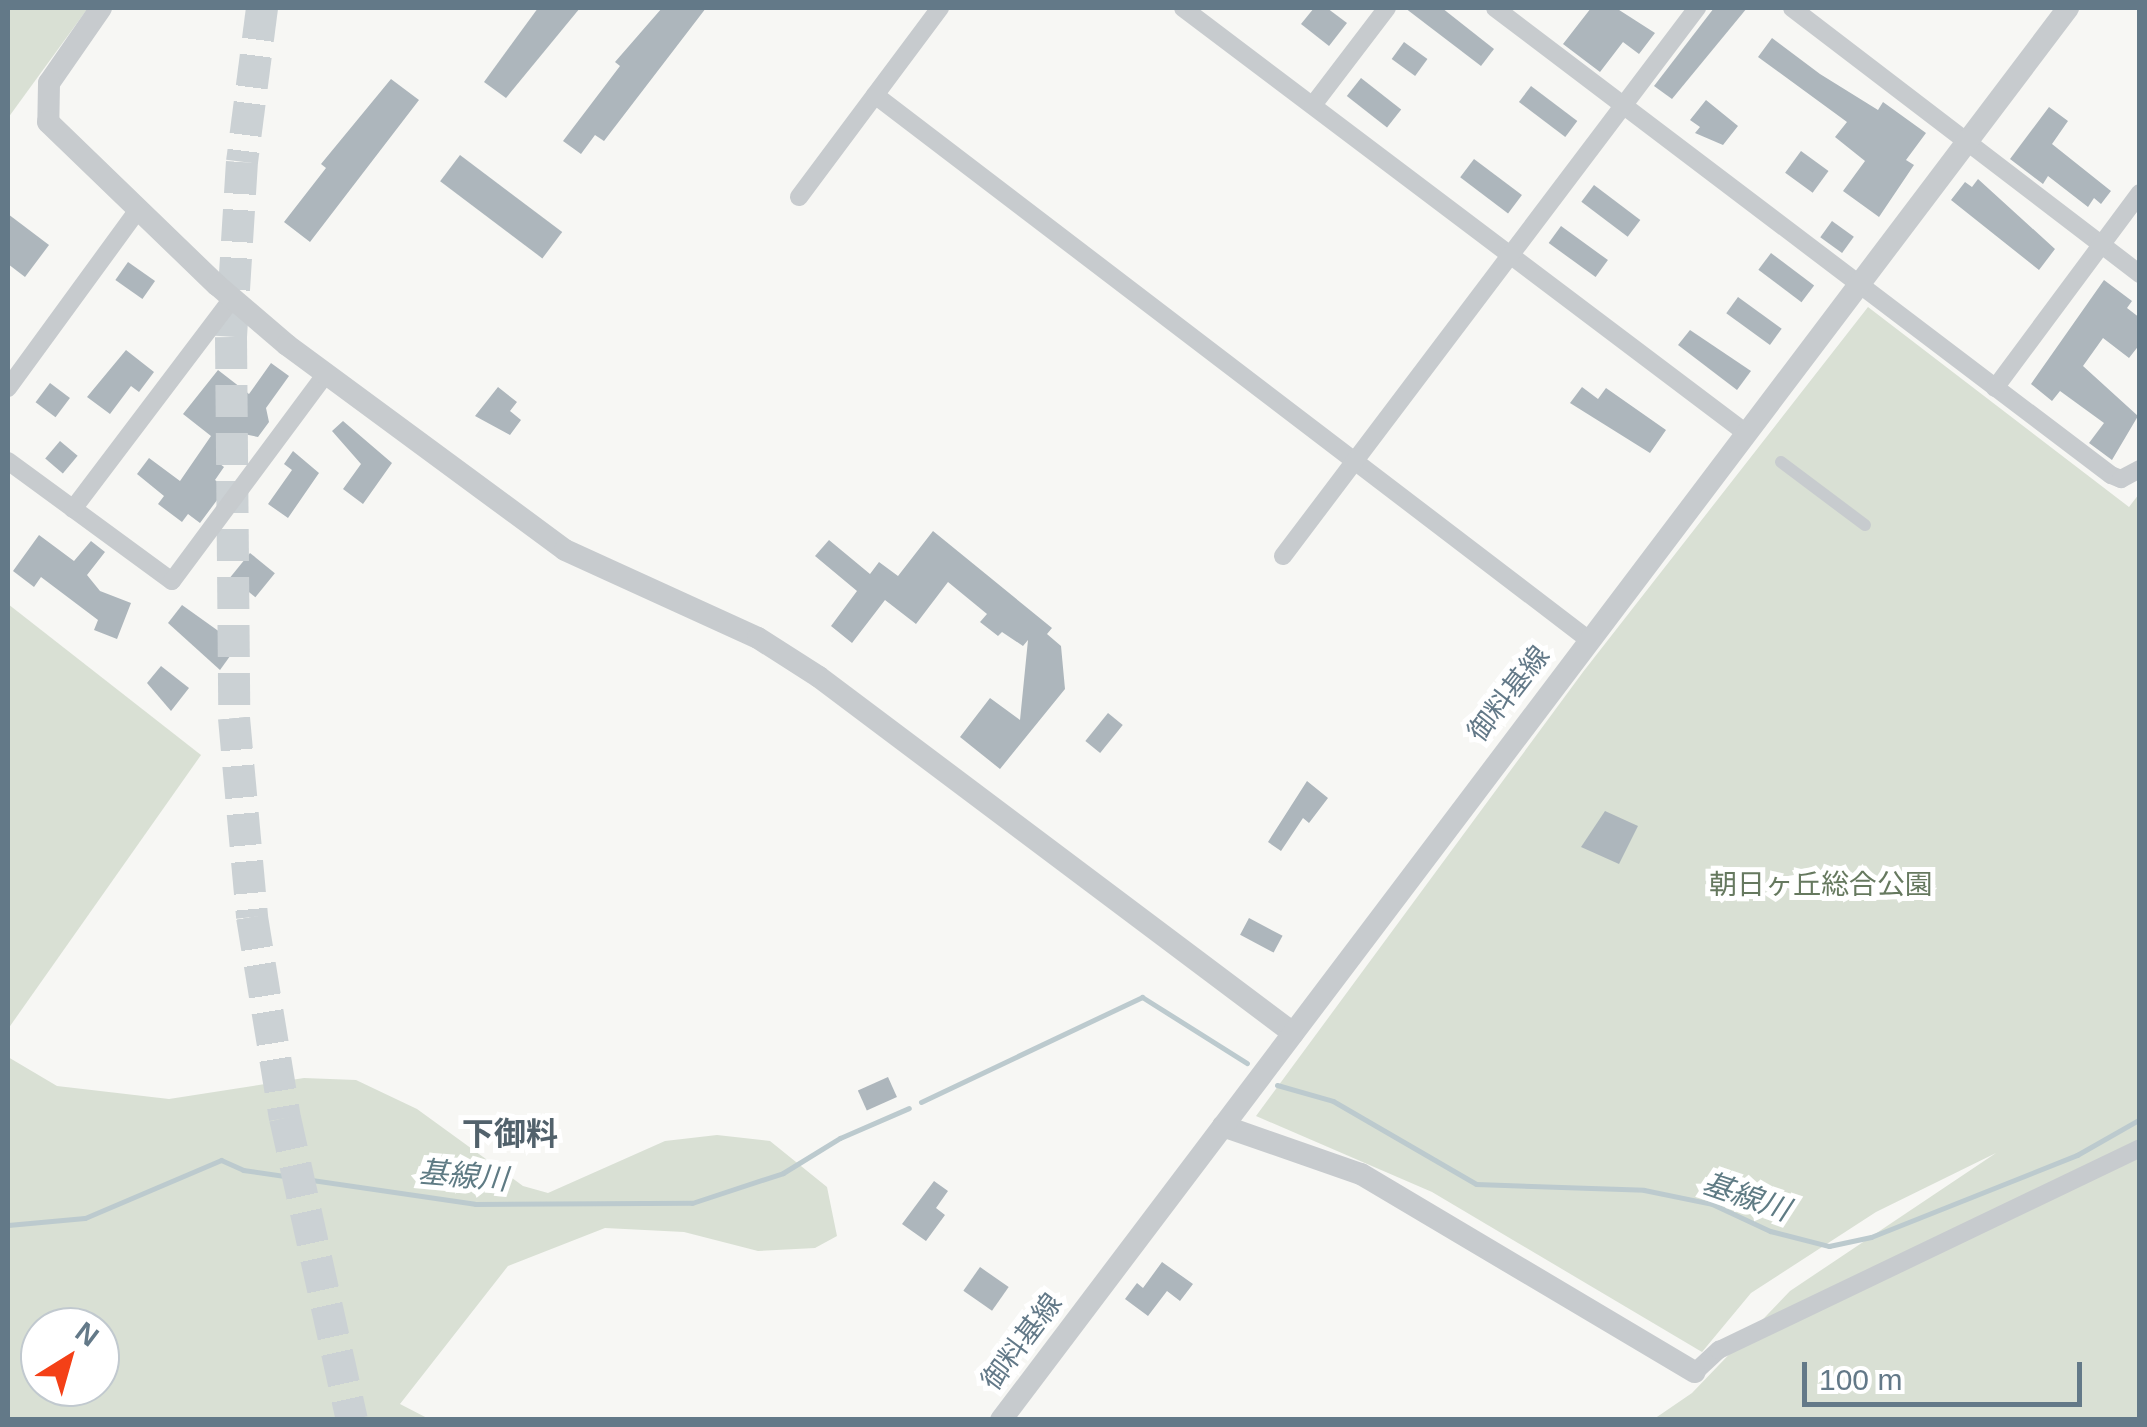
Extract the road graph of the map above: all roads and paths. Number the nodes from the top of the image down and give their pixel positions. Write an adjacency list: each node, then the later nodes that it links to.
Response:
1 (101, 8): 15 (street)
2 (940, 8): 9 (street)
3 (1183, 8): 10 (street)
4 (1387, 8): 10 (street)
5 (1494, 8): 11 (street)
6 (1698, 8): 11 (street)
7 (1792, 8): 12 (street)
8 (2068, 8): 12 (street, 御料基線)
9 (875, 95): 14 (street); 26 (street)
10 (1313, 105): 17 (street)
11 (1622, 105): 17 (street); 19 (street)
12 (1966, 143): 16 (street); 19 (street, 御料基線)
13 (2140, 193): 16 (street)
14 (799, 197)
15 (138, 210): 20 (street); 22 (street)
16 (2102, 246): 18 (street); 23 (street)
17 (1510, 255): 24 (street); 26 (street)
18 (2140, 274)
19 (1859, 284): 23 (street); 24 (street, 御料基線)
20 (232, 298): 21 (street); 29 (street)
21 (326, 374): 29 (street); 33 (street)
22 (8, 388)
23 (1995, 388): 28 (street)
24 (1746, 434): 32 (street, 御料基線)
25 (8, 461): 29 (street)
26 (1355, 461): 31 (street); 32 (street)
27 (1782, 462): 30 (street)
28 (2140, 469)
29 (73, 508)
30 (1866, 524)
31 (1284, 556)
32 (1589, 640): 33 (street, 御料基線)
33 (1293, 1033): 34 (street, 御料基線)
34 (1223, 1126): 36 (street); 37 (street, 御料基線)
35 (2140, 1148): 36 (street)
36 (1696, 1372)
37 (1001, 1420)

